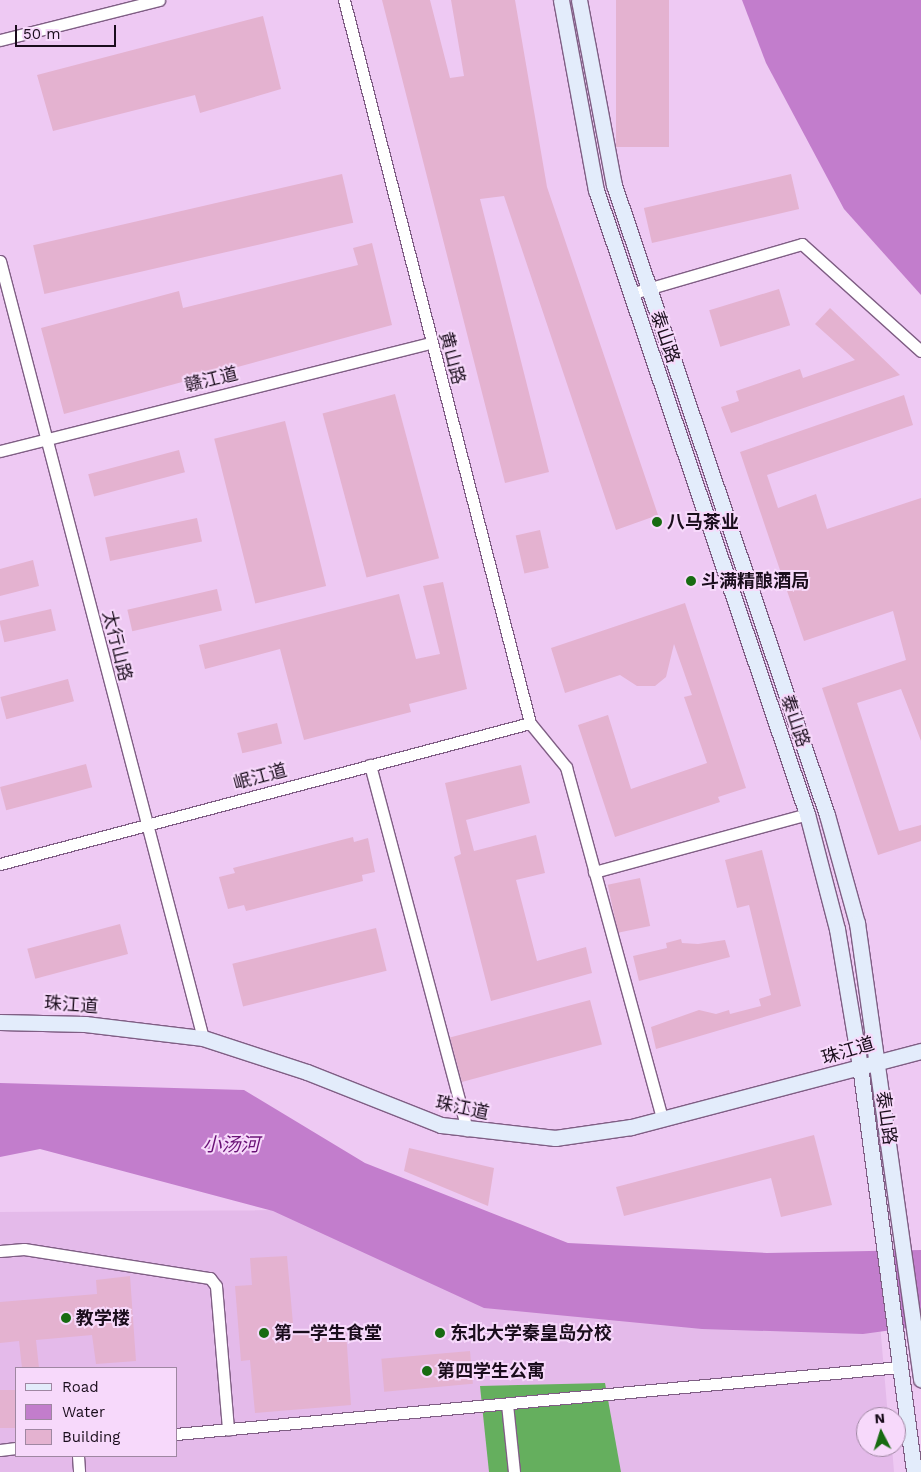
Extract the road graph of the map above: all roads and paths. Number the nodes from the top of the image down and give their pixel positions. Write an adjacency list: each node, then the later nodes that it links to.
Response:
1 (160, 0): 5 (street)
2 (344, 0): 9 (street, 黄山路)
3 (561, 0): 8 (street, 泰山路)
4 (579, 0): 7 (street)
5 (0, 40)
6 (0, 261): 11 (street, 太行山路)
7 (649, 289): 8 (street); 10 (street); 22 (street)
8 (630, 294): 15 (street, 泰山路)
9 (430, 343): 11 (street, 赣江道); 13 (street, 黄山路)
10 (921, 351)
11 (46, 438): 12 (street, 赣江道); 16 (street, 太行山路)
12 (0, 451)
13 (530, 723): 14 (street, 岷江道); 18 (street)
14 (370, 765): 16 (street, 岷江道); 25 (street)
15 (807, 814): 18 (street); 23 (street, 泰山路)
16 (145, 826): 17 (street, 岷江道); 20 (street, 太行山路)
17 (0, 864)
18 (594, 872): 24 (street)
19 (0, 1022): 20 (street, 珠江道)
20 (203, 1038): 25 (street, 珠江道)
21 (921, 1051): 22 (street, 珠江道)
22 (879, 1061): 23 (street, 珠江道); 28 (street)
23 (860, 1066): 24 (street, 珠江道); 27 (street, 泰山路)
24 (662, 1120): 25 (street, 珠江道)
25 (467, 1130)
26 (0, 1251): 30 (street)
27 (900, 1367): 29 (street); 37 (street, 泰山路)
28 (921, 1380)
29 (507, 1404): 30 (street); 36 (street)
30 (228, 1429): 31 (street)
31 (178, 1434)
32 (15, 1448): 33 (street)
33 (0, 1450)
34 (78, 1457): 35 (street)
35 (79, 1472)
36 (514, 1472)
37 (914, 1472)

